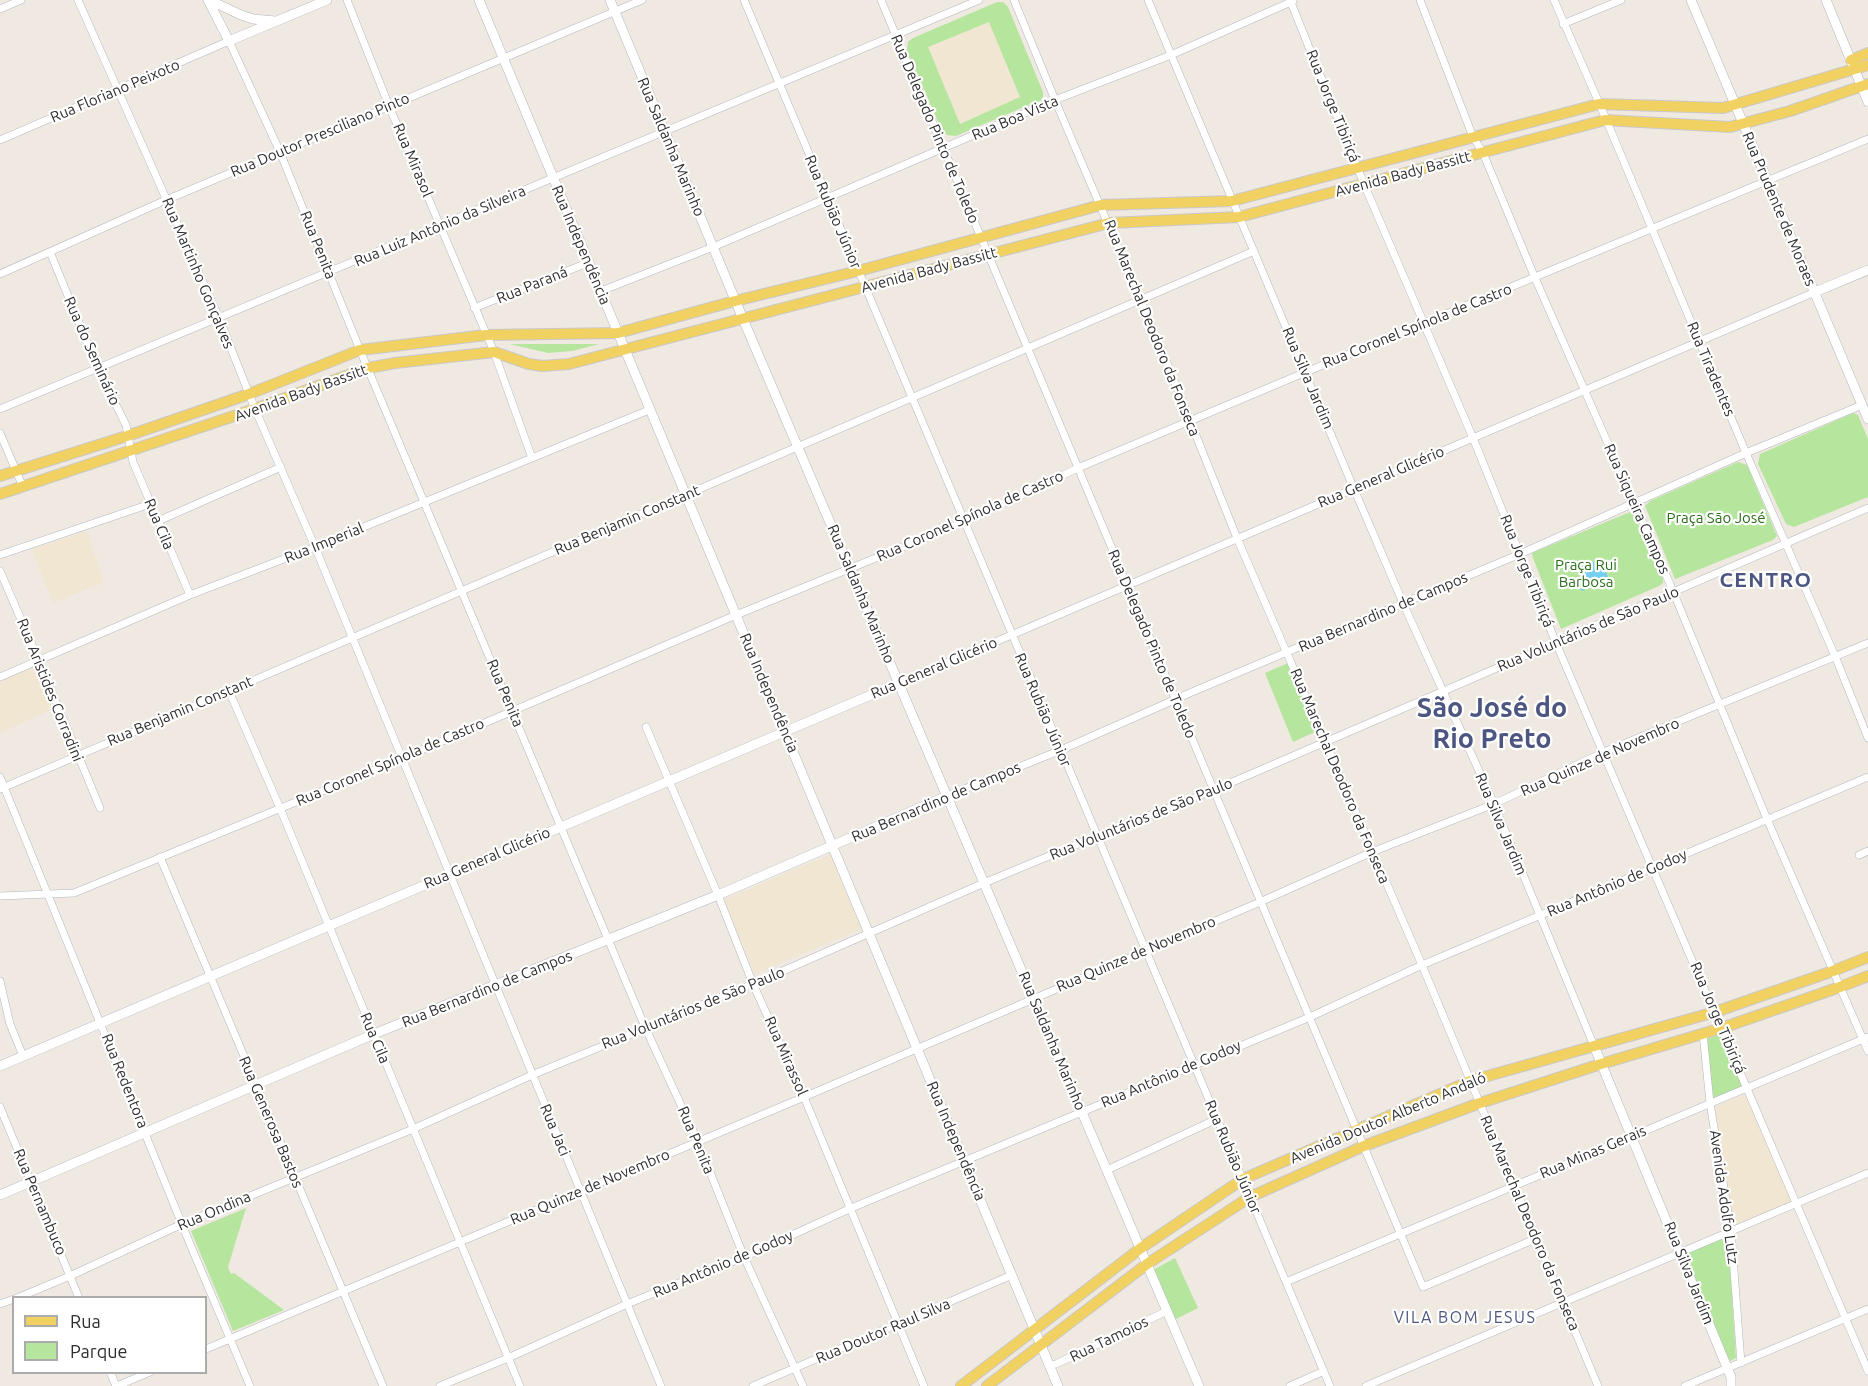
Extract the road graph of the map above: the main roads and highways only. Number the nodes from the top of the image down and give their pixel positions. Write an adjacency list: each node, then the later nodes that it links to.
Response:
1 (1868, 53): 2 (main road)
2 (1853, 65): 3 (main road, Avenida Bady Bassitt); 5 (main road, Avenida Bady Bassitt)
3 (1868, 65)
4 (1865, 86): 6 (main road, Avenida Bady Bassitt)
5 (0, 476)
6 (0, 494)
7 (1868, 957): 9 (main road, Avenida Doutor Alberto Andaló)
8 (1868, 976): 10 (main road, Avenida Doutor Alberto Andaló)
9 (961, 1386)
10 (987, 1386)

